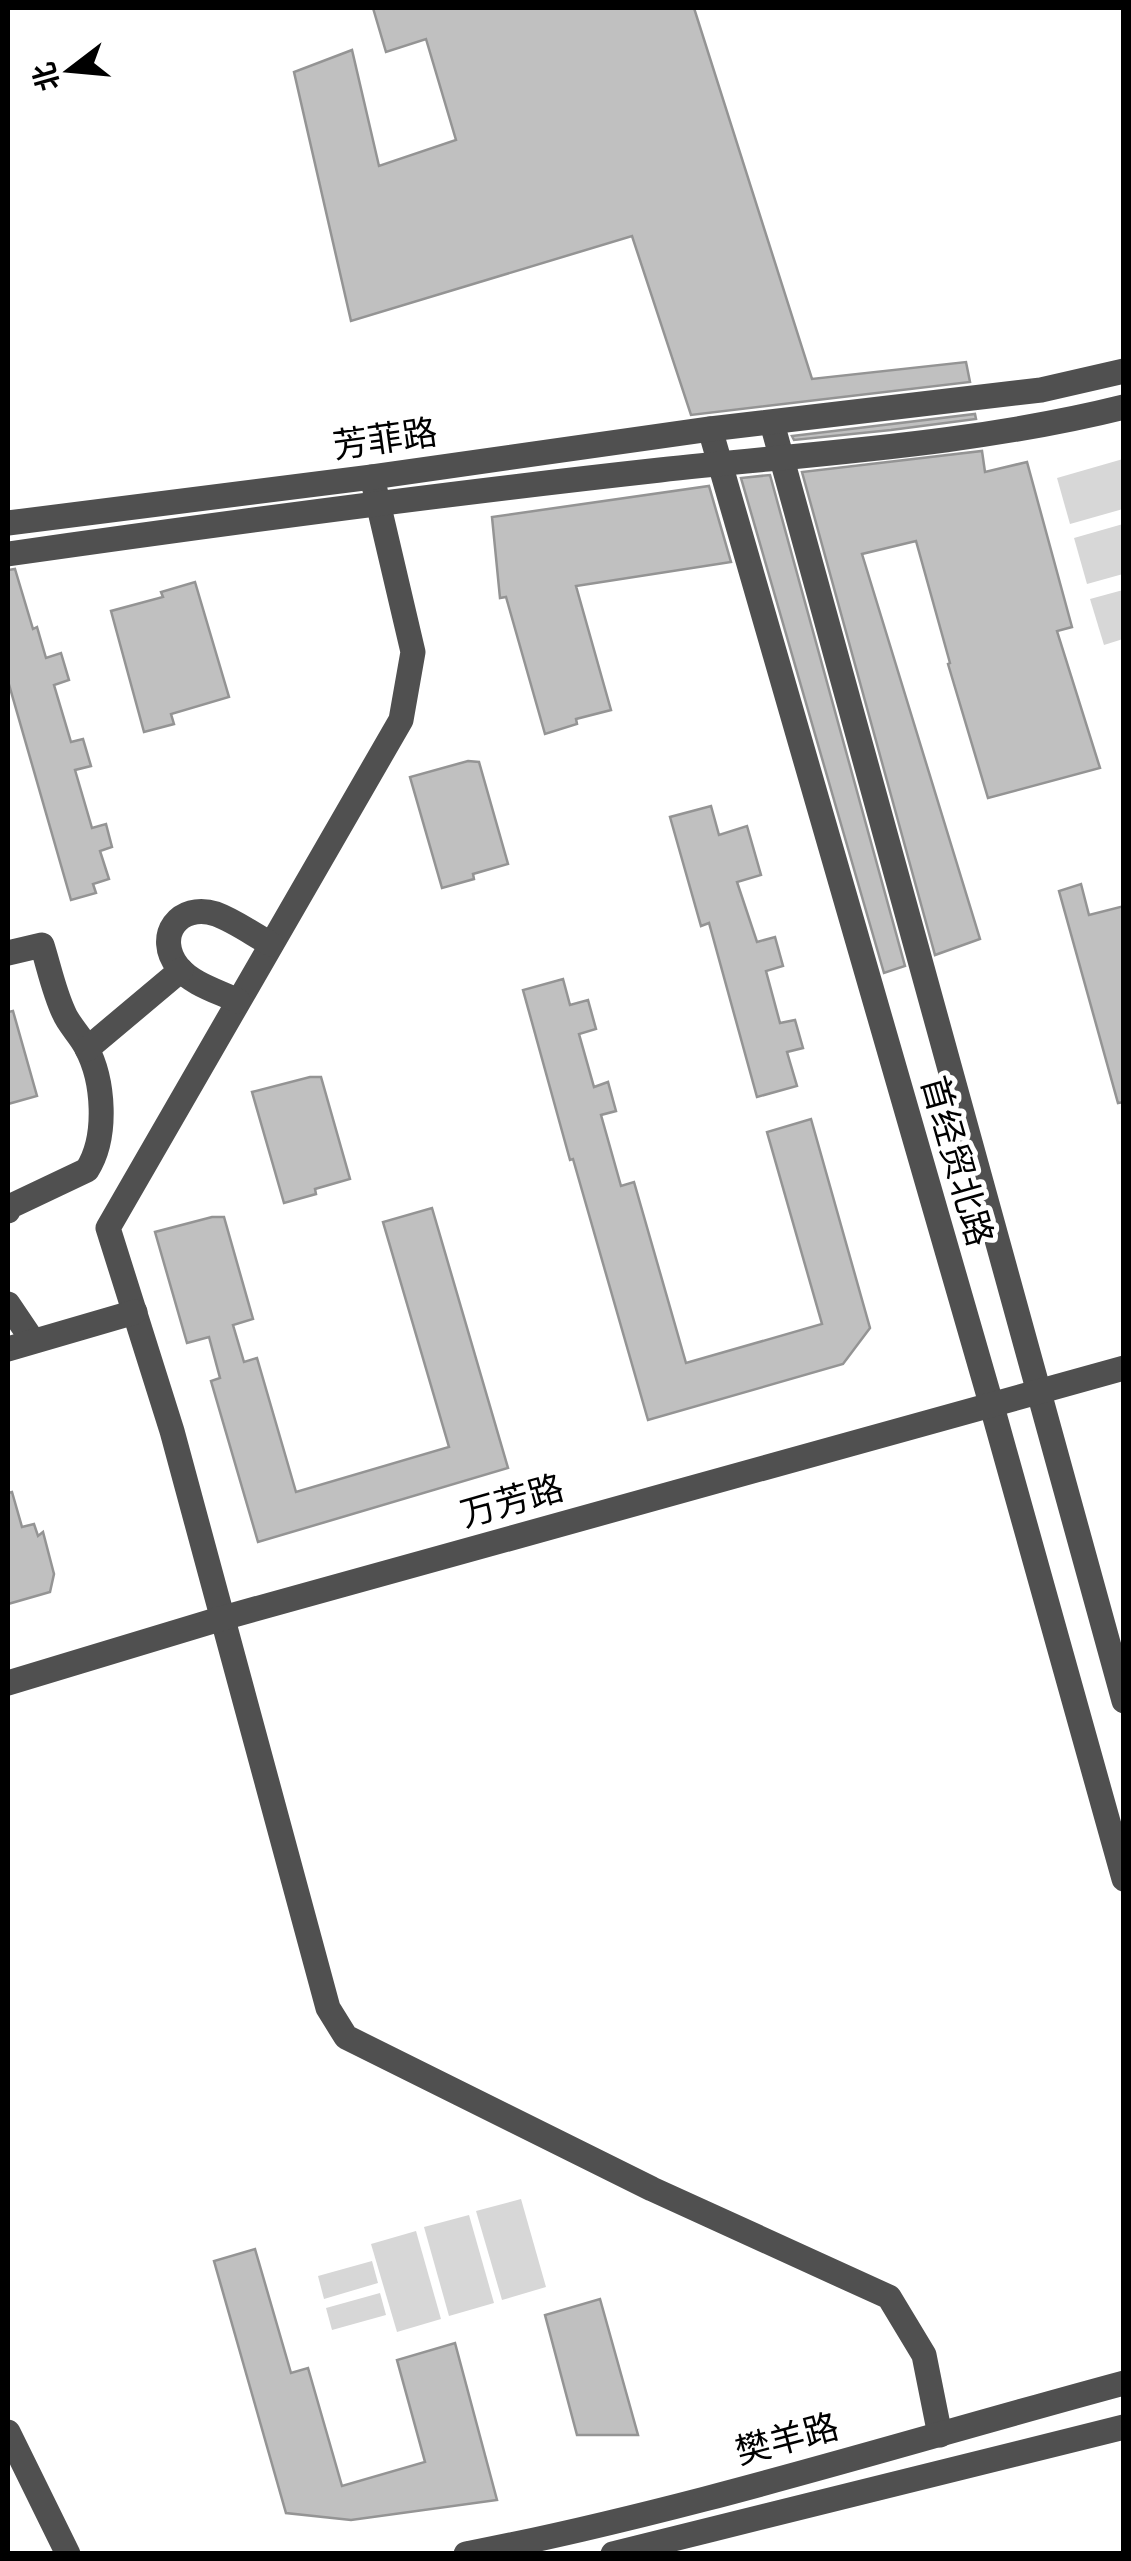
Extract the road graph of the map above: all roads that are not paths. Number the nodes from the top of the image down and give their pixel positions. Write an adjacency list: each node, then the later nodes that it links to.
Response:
1 (1124, 371): 2 (street, 芳菲路)
2 (962, 400): 4 (street, 芳菲路); 6 (street)
3 (1124, 407): 6 (street, 芳菲路)
4 (772, 424): 5 (street, 芳菲路); 7 (street, 首经贸北路)
5 (710, 428): 8 (street, 首经贸北路); 9 (street, 芳菲路)
6 (970, 439): 7 (street, 芳菲路)
7 (781, 458): 8 (street, 芳菲路); 23 (street, 首经贸北路)
8 (719, 464): 9 (street, 芳菲路); 24 (street, 首经贸北路)
9 (375, 489): 10 (street, 芳菲路); 11 (street, 芳菲路); 12 (street)
10 (8, 523)
11 (8, 554)
12 (271, 944): 14 (street); 15 (street)
13 (8, 953): 16 (street)
14 (180, 970): 15 (street); 16 (street)
15 (238, 1001): 19 (street)
16 (88, 1049): 17 (street)
17 (8, 1211)
18 (8, 1304): 20 (street)
19 (135, 1312): 20 (street); 25 (street)
20 (33, 1341): 21 (street)
21 (8, 1348)
22 (1124, 1368): 23 (street, 万芳路)
23 (1036, 1390): 24 (street, 万芳路); 27 (street, 首经贸北路)
24 (991, 1403): 25 (street, 万芳路); 28 (street, 首经贸北路)
25 (223, 1618): 26 (street, 万芳路); 32 (street)
26 (8, 1683)
27 (1124, 1701)
28 (1124, 1879)
29 (1124, 2384): 32 (street, 樊羊路)
30 (1124, 2427): 35 (street, 樊羊路)
31 (8, 2432): 33 (street)
32 (940, 2435): 34 (street, 樊羊路)
33 (68, 2554)
34 (466, 2554)
35 (614, 2554)

